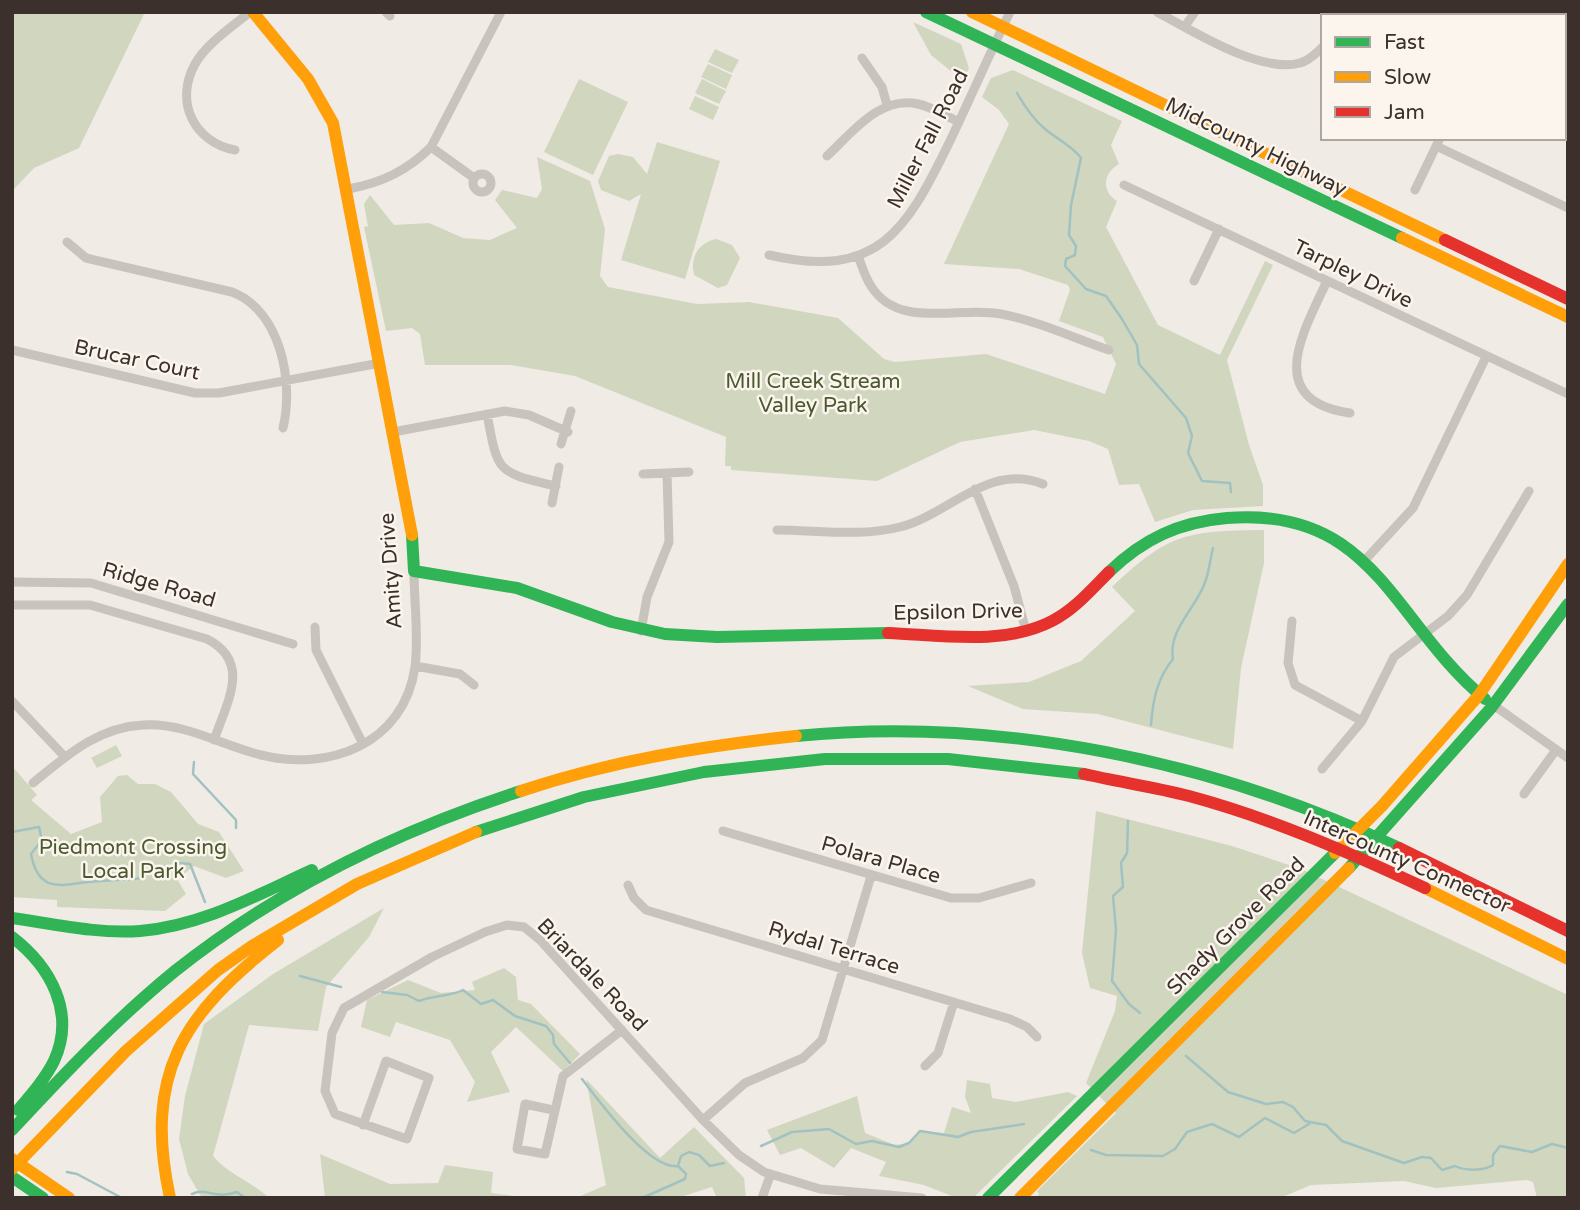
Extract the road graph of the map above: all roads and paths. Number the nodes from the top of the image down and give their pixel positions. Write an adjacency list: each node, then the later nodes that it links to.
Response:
1 (252, 12): 17 (street); 21 (main road, Amity Drive)
2 (500, 12): 16 (street)
3 (926, 12): 10 (main road, Midcounty Highway)
4 (972, 12): 9 (main road, Midcounty Highway)
5 (1010, 12): 9 (street, Miller Fall Road)
6 (1157, 12): 8 (street)
7 (1195, 12): 8 (street)
8 (1185, 26): 11 (street)
9 (1003, 27): 10 (street, Miller Fall Road); 30 (main road, Midcounty Highway)
10 (996, 46): 14 (street, Miller Fall Road); 31 (main road, Midcounty Highway)
11 (1321, 49)
12 (862, 58): 13 (street)
13 (887, 105): 14 (street); 18 (street)
14 (959, 122): 27 (street, Miller Fall Road)
15 (1438, 142): 22 (street); 23 (street)
16 (431, 147): 19 (street); 21 (street)
17 (235, 150)
18 (827, 156)
19 (474, 178)
20 (1124, 185): 24 (street, Tarpley Drive)
21 (348, 189): 35 (main road, Amity Drive)
22 (1415, 190)
23 (1568, 208)
24 (1219, 229): 28 (street); 29 (street, Tarpley Drive)
25 (67, 242): 36 (street)
26 (769, 255): 27 (street, Miller Fall Road)
27 (858, 256): 33 (street)
28 (1194, 281)
29 (1328, 281): 34 (street, Tarpley Drive); 39 (street)
30 (1568, 299)
31 (1568, 317)
32 (12, 350): 36 (street, Brucar Court)
33 (1109, 350)
34 (1486, 357): 37 (street, Tarpley Drive); 55 (street)
35 (380, 363): 36 (street, Brucar Court); 42 (main road, Amity Drive)
36 (284, 381): 41 (street)
37 (1568, 394)
38 (571, 411): 43 (street)
39 (1350, 413)
40 (487, 414): 42 (street); 43 (street); 50 (street)
41 (284, 428)
42 (393, 432): 57 (main road, Amity Drive)
43 (568, 432): 44 (street)
44 (561, 444)
45 (559, 467): 50 (street)
46 (689, 472): 47 (street)
47 (667, 473): 48 (street); 63 (street)
48 (643, 474)
49 (1043, 484): 51 (street)
50 (556, 486): 53 (street)
51 (975, 489): 54 (street); 64 (street)
52 (1530, 491): 65 (street)
53 (552, 503)
54 (777, 530)
55 (1365, 560): 64 (main road, Epsilon Drive); 65 (main road, Epsilon Drive)
56 (1568, 564): 69 (main road, Shady Grove Road)
57 (414, 571): 63 (main road, Epsilon Drive); 67 (street, Amity Drive)
58 (12, 582): 66 (street, Ridge Road)
59 (1568, 604): 69 (main road, Shady Grove Road)
60 (12, 605): 72 (street)
61 (1292, 621): 71 (street)
62 (315, 627): 73 (street)
63 (640, 631): 64 (main road, Epsilon Drive)
64 (1026, 631)
65 (1424, 633): 69 (main road, Epsilon Drive); 71 (street)
66 (293, 644)
67 (415, 666): 68 (street); 73 (street, Amity Drive)
68 (474, 685)
69 (1486, 700): 74 (street); 109 (main road, Shady Grove Road); 110 (main road, Shady Grove Road)
70 (12, 701): 75 (street)
71 (1362, 721): 77 (street)
72 (214, 740): 73 (street, Amity Drive); 75 (street, Amity Drive)
73 (363, 744)
74 (1556, 750): 76 (street); 79 (street)
75 (65, 757): 78 (street, Amity Drive)
76 (1568, 758)
77 (1322, 769)
78 (33, 783)
79 (1524, 794)
80 (415, 828): 86 (main road); 87 (main road, Intercounty Connector); 99 (main road, Intercounty Connector)
81 (723, 831): 82 (street, Polara Place)
82 (871, 876): 83 (street, Polara Place); 90 (street)
83 (1031, 884)
84 (628, 885): 90 (street, Rydal Terrace)
85 (334, 897): 89 (main road, Intercounty Connector); 101 (main road, Intercounty Connector); 104 (main road)
86 (12, 918)
87 (1568, 931)
88 (12, 937): 96 (main road)
89 (1568, 959)
90 (842, 968): 91 (street, Rydal Terrace); 97 (street)
91 (954, 1002): 93 (street, Rydal Terrace); 94 (street)
92 (622, 1030): 95 (street); 97 (street, Briardale Road); 98 (street, Briardale Road)
93 (1037, 1037)
94 (925, 1066)
95 (553, 1110): 95 (street)
96 (12, 1119)
97 (703, 1120): 102 (street, Briardale Road)
98 (363, 1125): 98 (street, Briardale Road)
99 (12, 1130)
100 (12, 1159): 106 (main road)
101 (12, 1168)
102 (771, 1176): 107 (street); 108 (street, Briardale Road)
103 (12, 1177): 105 (main road)
104 (170, 1195)
105 (43, 1198)
106 (69, 1198)
107 (762, 1198)
108 (922, 1198)
109 (988, 1198)
110 (1020, 1198)

